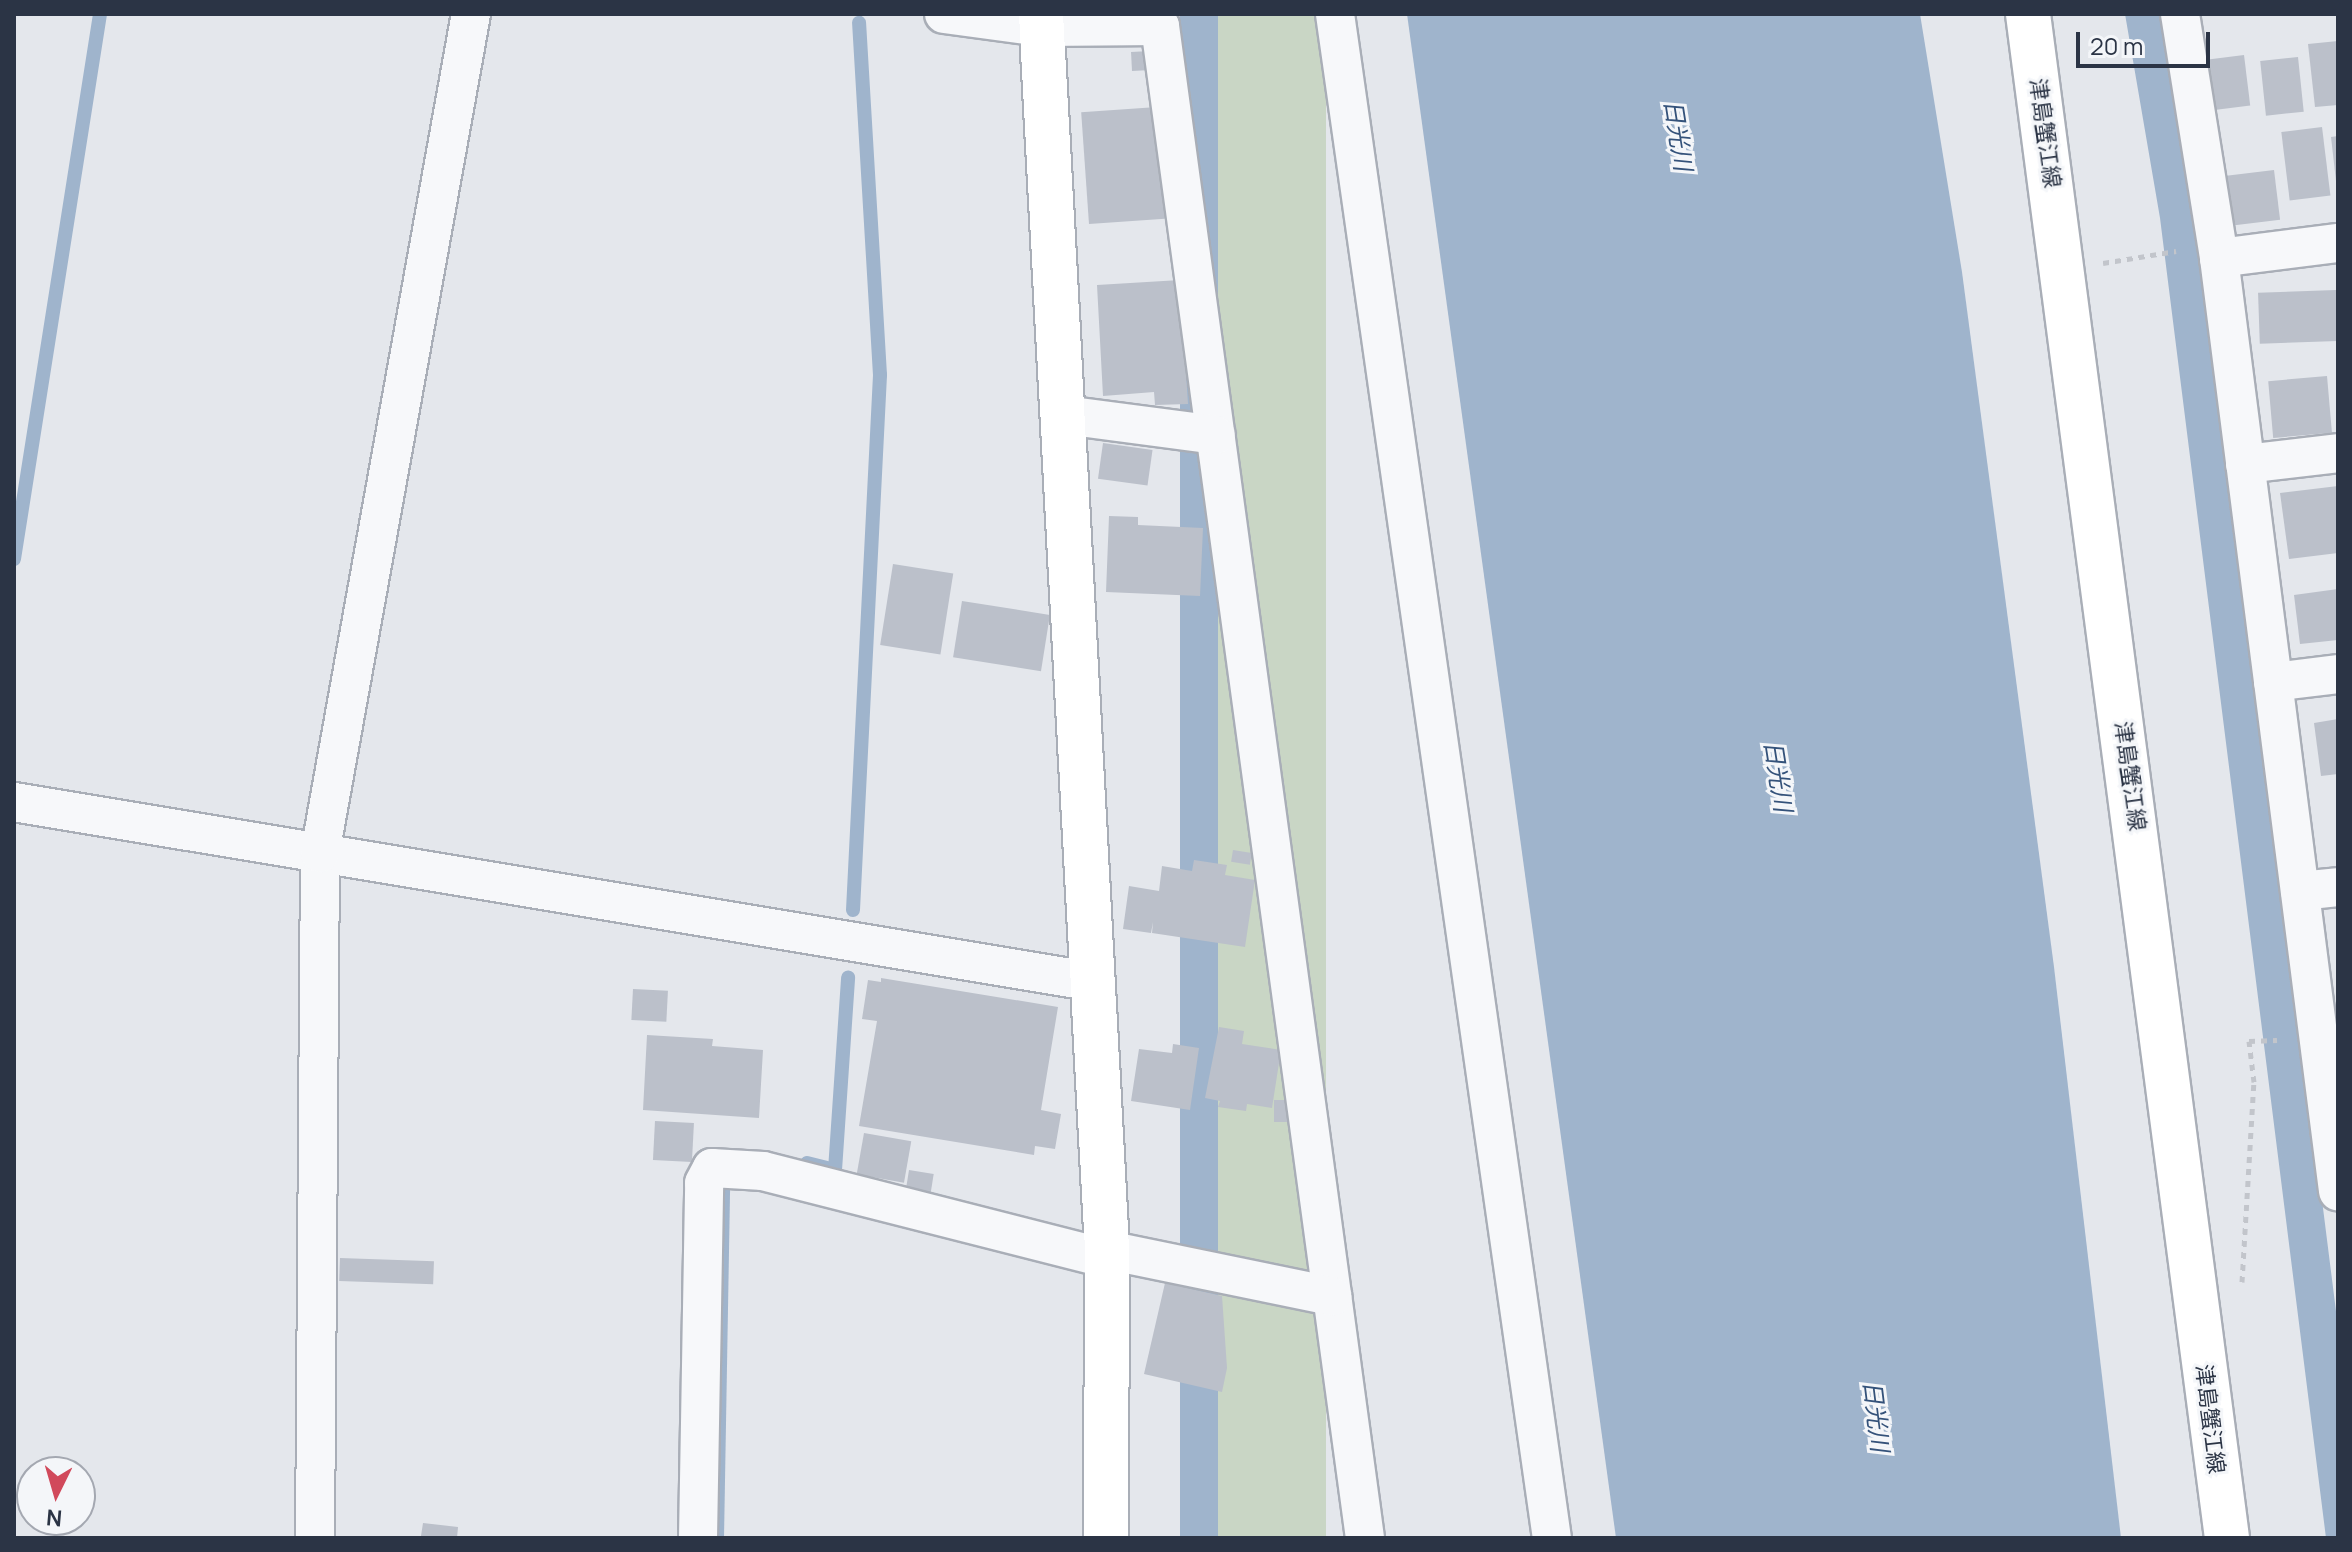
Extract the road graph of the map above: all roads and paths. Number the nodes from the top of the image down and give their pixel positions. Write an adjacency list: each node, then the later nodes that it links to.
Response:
1 (471, 14): 17 (street)
2 (944, 14): 6 (street)
3 (1335, 14): 31 (street)
4 (2028, 14): 32 (main road, 津島蟹江線)
5 (2180, 14): 8 (street)
6 (1042, 20): 10 (main road); 11 (street)
7 (2338, 243): 8 (street)
8 (2204, 254): 9 (path); 13 (street)
9 (2128, 257)
10 (1064, 415): 11 (street); 20 (main road)
11 (1216, 435): 26 (street)
12 (2338, 453): 13 (street)
13 (2245, 464): 15 (street)
14 (2338, 674): 15 (street)
15 (2273, 682): 19 (street)
16 (14, 802): 17 (street)
17 (320, 853): 20 (street); 27 (street)
18 (2338, 887): 19 (street)
19 (2300, 891): 21 (street)
20 (1094, 982): 24 (main road)
21 (2328, 1025): 23 (street)
22 (2249, 1041): 25 (path)
23 (2338, 1191)
24 (1107, 1254): 26 (street); 28 (street); 29 (main road)
25 (2241, 1290)
26 (1332, 1296): 30 (street)
27 (315, 1538)
28 (698, 1538)
29 (1106, 1538)
30 (1365, 1538)
31 (1552, 1538)
32 (2227, 1538)

